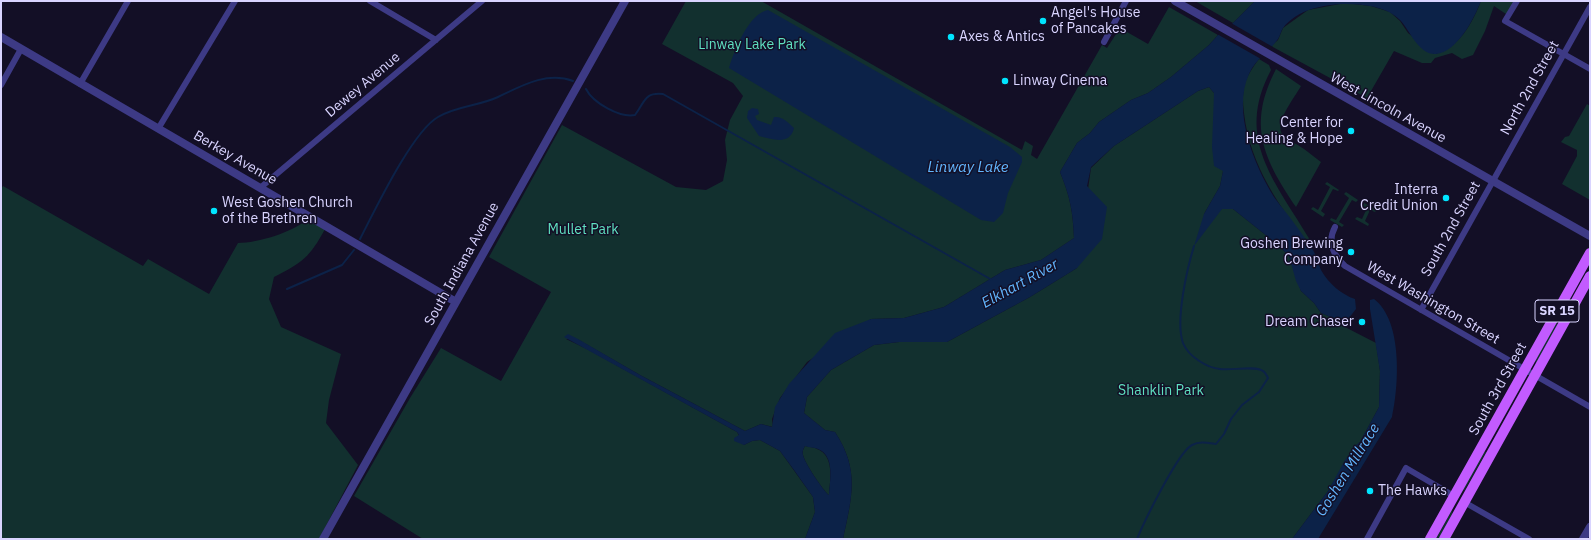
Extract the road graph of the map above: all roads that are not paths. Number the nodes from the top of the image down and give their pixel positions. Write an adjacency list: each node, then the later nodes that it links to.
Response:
1 (128, 1): 16 (street)
2 (235, 1): 18 (street)
3 (370, 1): 11 (street)
4 (482, 1): 11 (street, Dewey Avenue)
5 (625, 1): 25 (street, South Indiana Avenue)
6 (1126, 1): 12 (street)
7 (1175, 1): 19 (street, West Lincoln Avenue)
8 (1517, 1): 14 (street)
9 (1590, 6): 14 (street, North 2nd Street)
10 (1, 37): 13 (street, Berkey Avenue)
11 (436, 40): 20 (street, Dewey Avenue)
12 (1104, 42)
13 (21, 48): 16 (street, Berkey Avenue); 17 (street)
14 (1563, 54): 15 (street); 19 (street, North 2nd Street)
15 (1590, 68)
16 (80, 84): 18 (street, Berkey Avenue)
17 (1, 85)
18 (158, 128): 20 (street, Berkey Avenue)
19 (1492, 181): 22 (street, West Lincoln Avenue); 26 (street, South 2nd Street)
20 (260, 188): 25 (street, Berkey Avenue)
21 (1335, 227): 26 (street, West Washington Street)
22 (1590, 236)
23 (1590, 252): 27 (main road, South 3rd Street / SR 15)
24 (1590, 276): 28 (main road, South 3rd Street / SR 15)
25 (456, 302): 33 (street, South Indiana Avenue)
26 (1420, 310): 27 (street, West Washington Street)
27 (1525, 369): 28 (street, West Washington Street); 30 (main road, South 3rd Street / SR 15)
28 (1534, 375): 29 (street, West Washington Street); 31 (main road, South 3rd Street / SR 15)
29 (1590, 407)
30 (1454, 496): 34 (street); 35 (main road, South 3rd Street / SR 15)
31 (1464, 502): 36 (main road, South 3rd Street / SR 15); 37 (street)
32 (1590, 526): 38 (street)
33 (323, 539)
34 (1367, 539)
35 (1430, 539)
36 (1444, 539)
37 (1530, 539)
38 (1583, 539)

